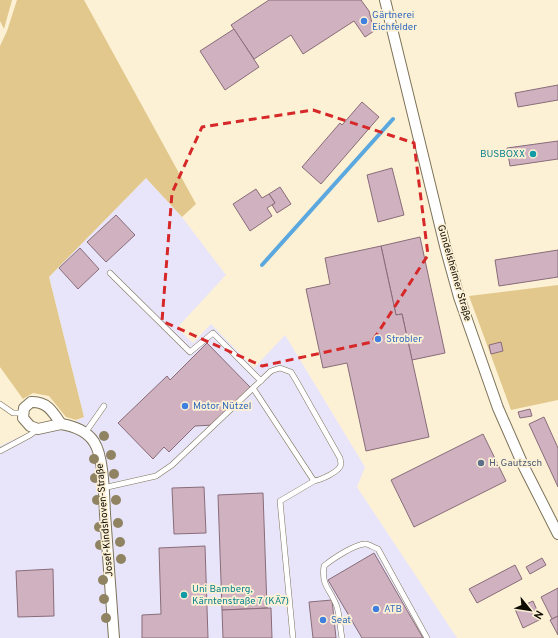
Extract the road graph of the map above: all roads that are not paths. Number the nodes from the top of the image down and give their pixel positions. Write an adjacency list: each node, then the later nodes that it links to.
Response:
1 (385, 0): 14 (street, Gundelsheimer Straße)
2 (110, 273): 3 (lane)
3 (260, 381): 4 (lane); 12 (lane)
4 (253, 388): 12 (lane); 13 (lane)
5 (0, 404): 7 (lane)
6 (104, 406): 10 (lane)
7 (23, 413): 8 (street); 9 (street)
8 (61, 424): 9 (street); 10 (street, Josef-Kindshoven-Straße)
9 (38, 429): 11 (lane)
10 (85, 433): 13 (street, Josef-Kindshoven-Straße)
11 (0, 452)
12 (314, 481): 16 (lane)
13 (103, 488): 15 (street, Josef-Kindshoven-Straße)
14 (558, 534)
15 (114, 638)
16 (293, 638)
17 (342, 638): 18 (lane)
18 (427, 638)

